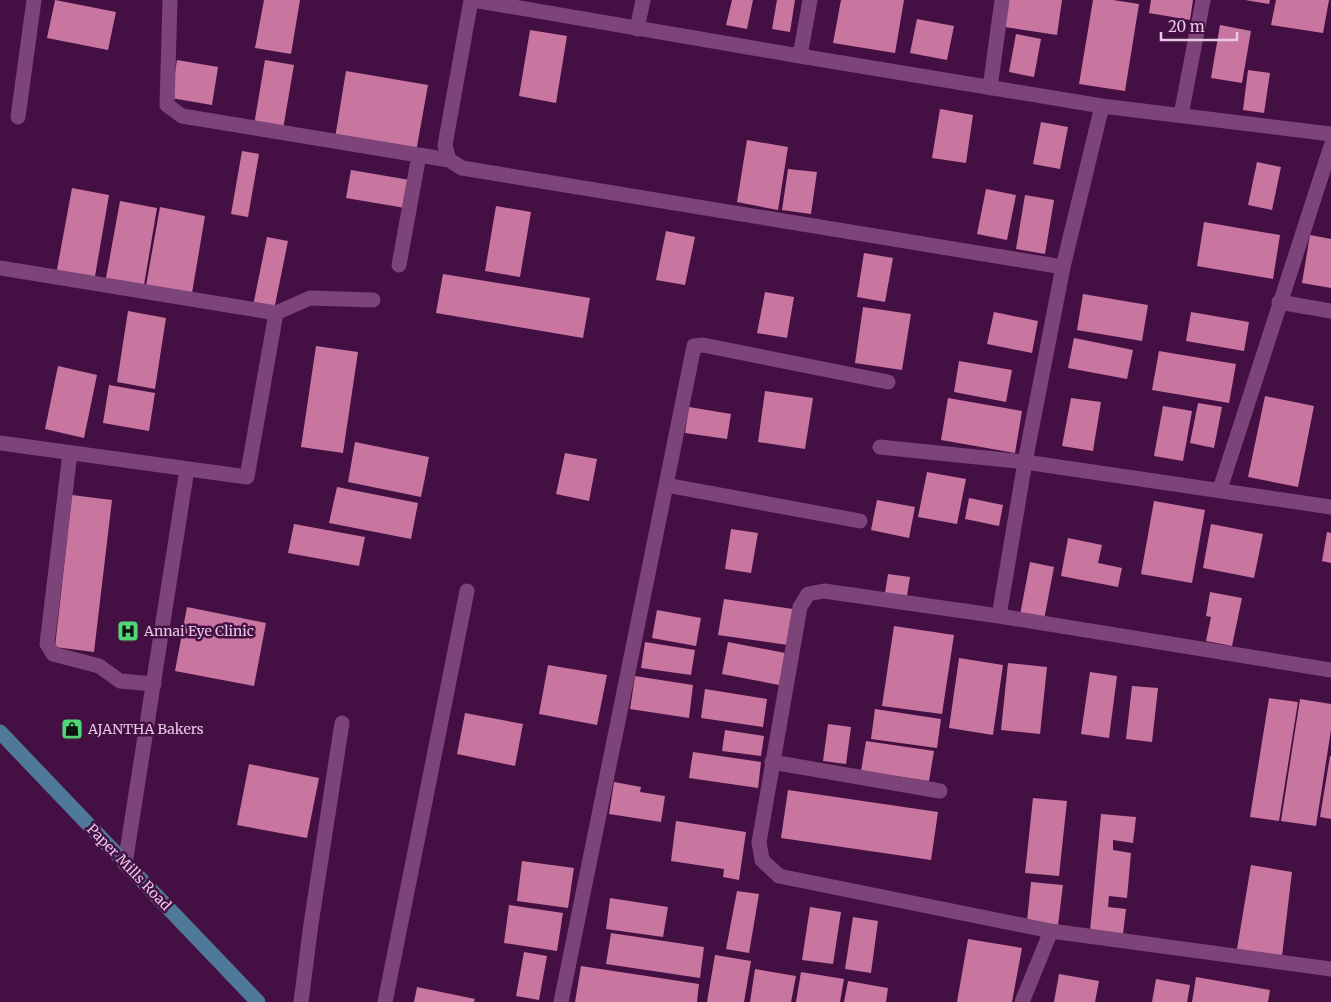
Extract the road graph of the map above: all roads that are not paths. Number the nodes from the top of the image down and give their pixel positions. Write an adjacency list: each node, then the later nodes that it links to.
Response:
1 (34, 0): 13 (street)
2 (170, 0): 16 (street)
3 (472, 0): 8 (street); 17 (street)
4 (643, 0): 8 (street)
5 (810, 0): 9 (street)
6 (1002, 0): 10 (street)
7 (1202, 0): 12 (street)
8 (637, 29): 9 (street)
9 (800, 56): 10 (street)
10 (990, 88): 11 (street)
11 (1102, 106): 12 (street); 19 (street)
12 (1181, 115): 14 (street)
13 (18, 117)
14 (1331, 134)
15 (1331, 146): 22 (street)
16 (419, 155): 17 (street); 18 (street)
17 (449, 160): 19 (street)
18 (399, 265)
19 (1063, 267): 29 (street)
20 (0, 268): 24 (street)
21 (373, 300): 24 (street)
22 (1279, 302): 23 (street); 32 (street)
23 (1331, 311)
24 (276, 313): 30 (street)
25 (888, 382): 31 (street)
26 (0, 443): 28 (street)
27 (880, 447): 29 (street)
28 (70, 453): 30 (street); 38 (street)
29 (1025, 462): 32 (street); 36 (street)
30 (187, 468): 38 (street)
31 (666, 485): 34 (street); 49 (street)
32 (1220, 489): 33 (street)
33 (1331, 507)
34 (860, 521)
35 (468, 591): 48 (street)
36 (998, 616): 37 (street); 41 (street)
37 (1331, 670)
38 (154, 684): 43 (street)
39 (342, 723): 47 (street)
40 (0, 732): 43 (main road, Paper Mills Road)
41 (772, 762): 42 (street); 44 (street)
42 (940, 792)
43 (125, 864): 46 (main road, Paper Mills Road)
44 (1051, 931): 45 (street); 50 (street)
45 (1331, 969)
46 (258, 1002)
47 (301, 1002)
48 (384, 1002)
49 (561, 1002)
50 (1022, 1002)

